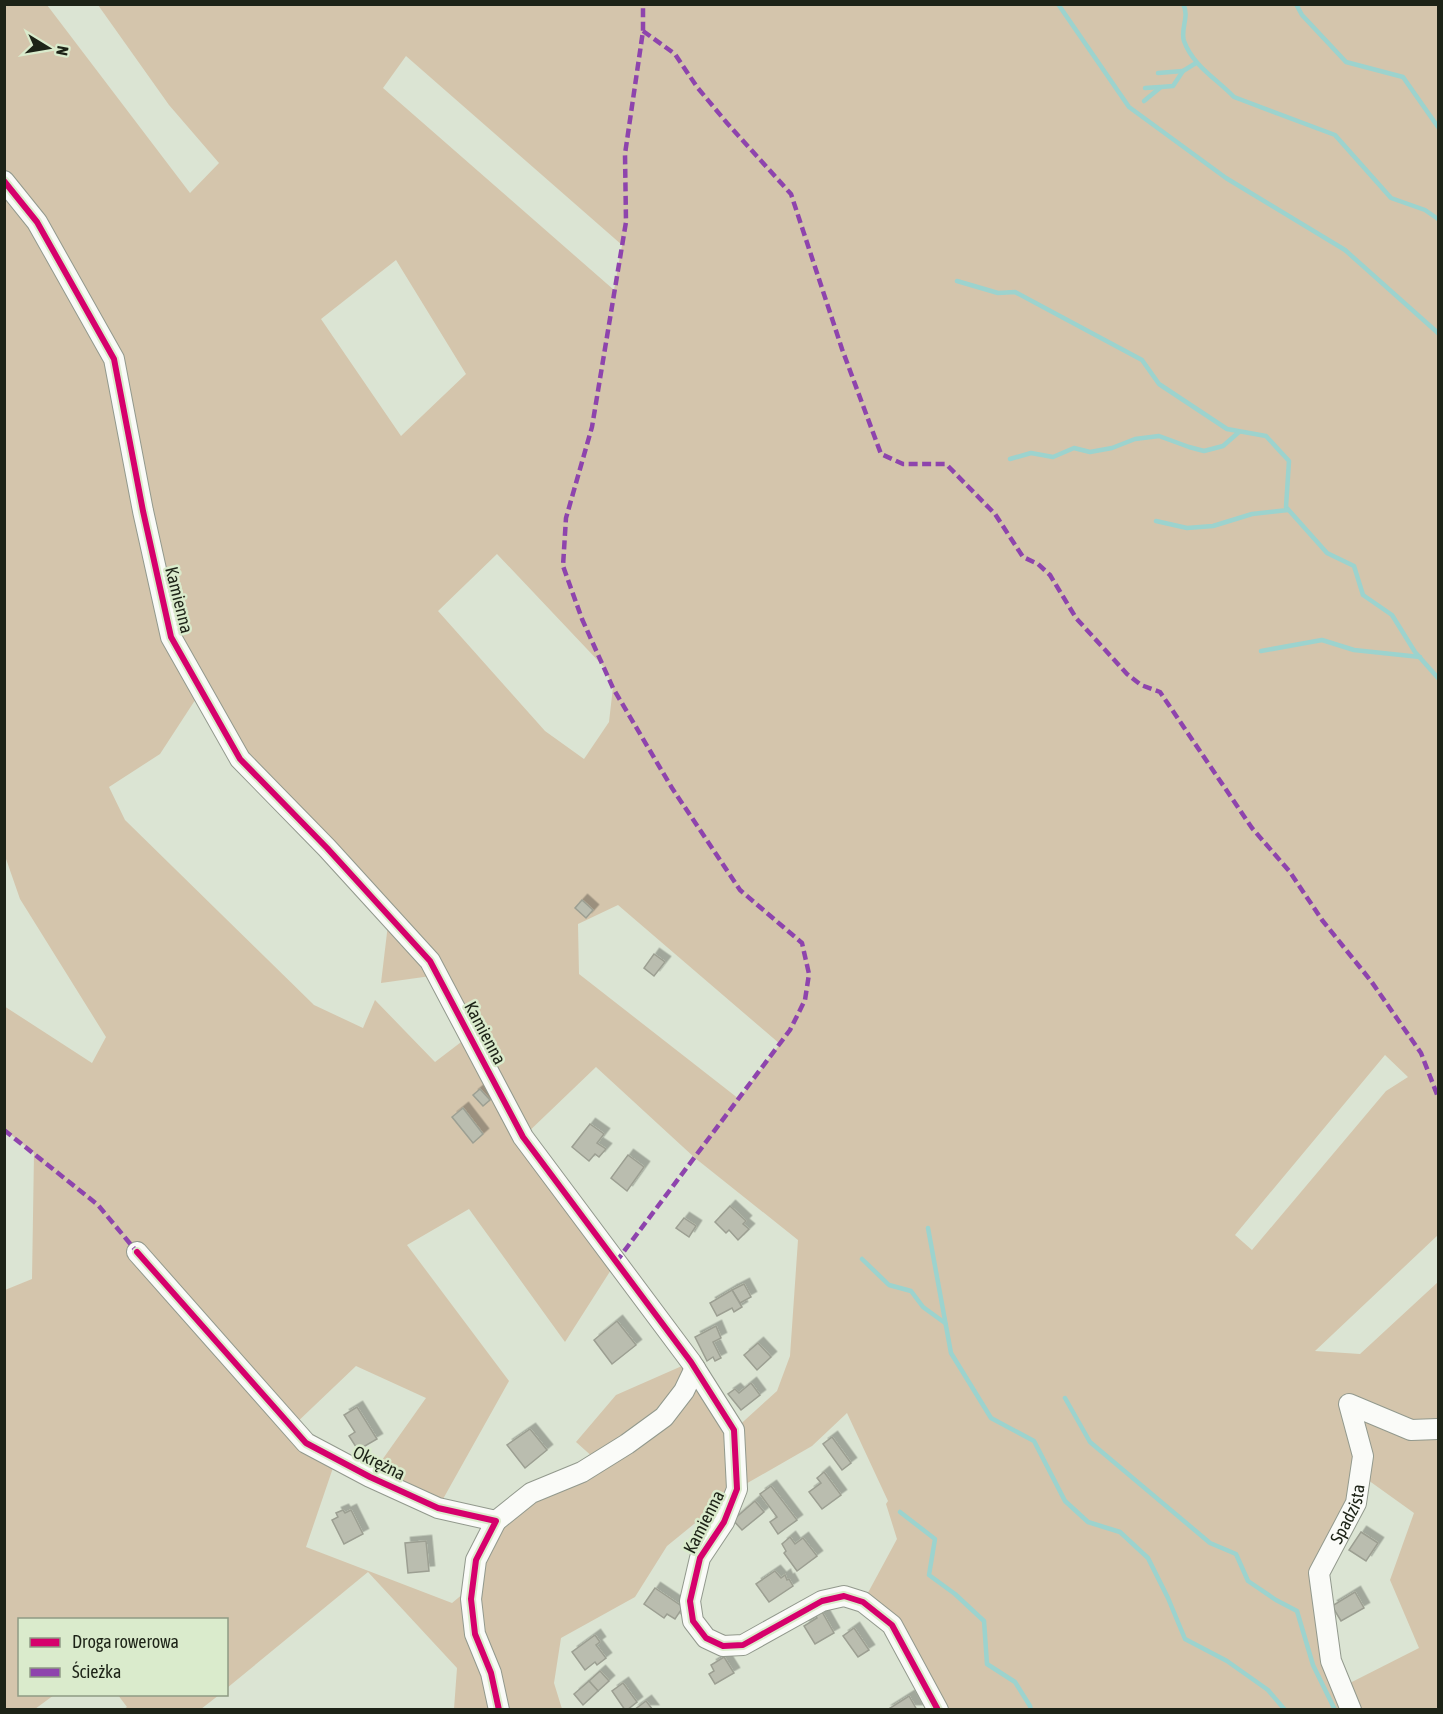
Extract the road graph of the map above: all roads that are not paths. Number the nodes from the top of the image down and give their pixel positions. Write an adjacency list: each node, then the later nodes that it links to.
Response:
1 (4, 181): 3 (street, Kamienna)
2 (137, 1252): 5 (street, Okrężna)
3 (695, 1368): 5 (street); 7 (street, Kamienna)
4 (1438, 1429): 8 (street, Spadzista)
5 (496, 1521): 6 (street)
6 (499, 1710)
7 (938, 1710)
8 (1351, 1710)

